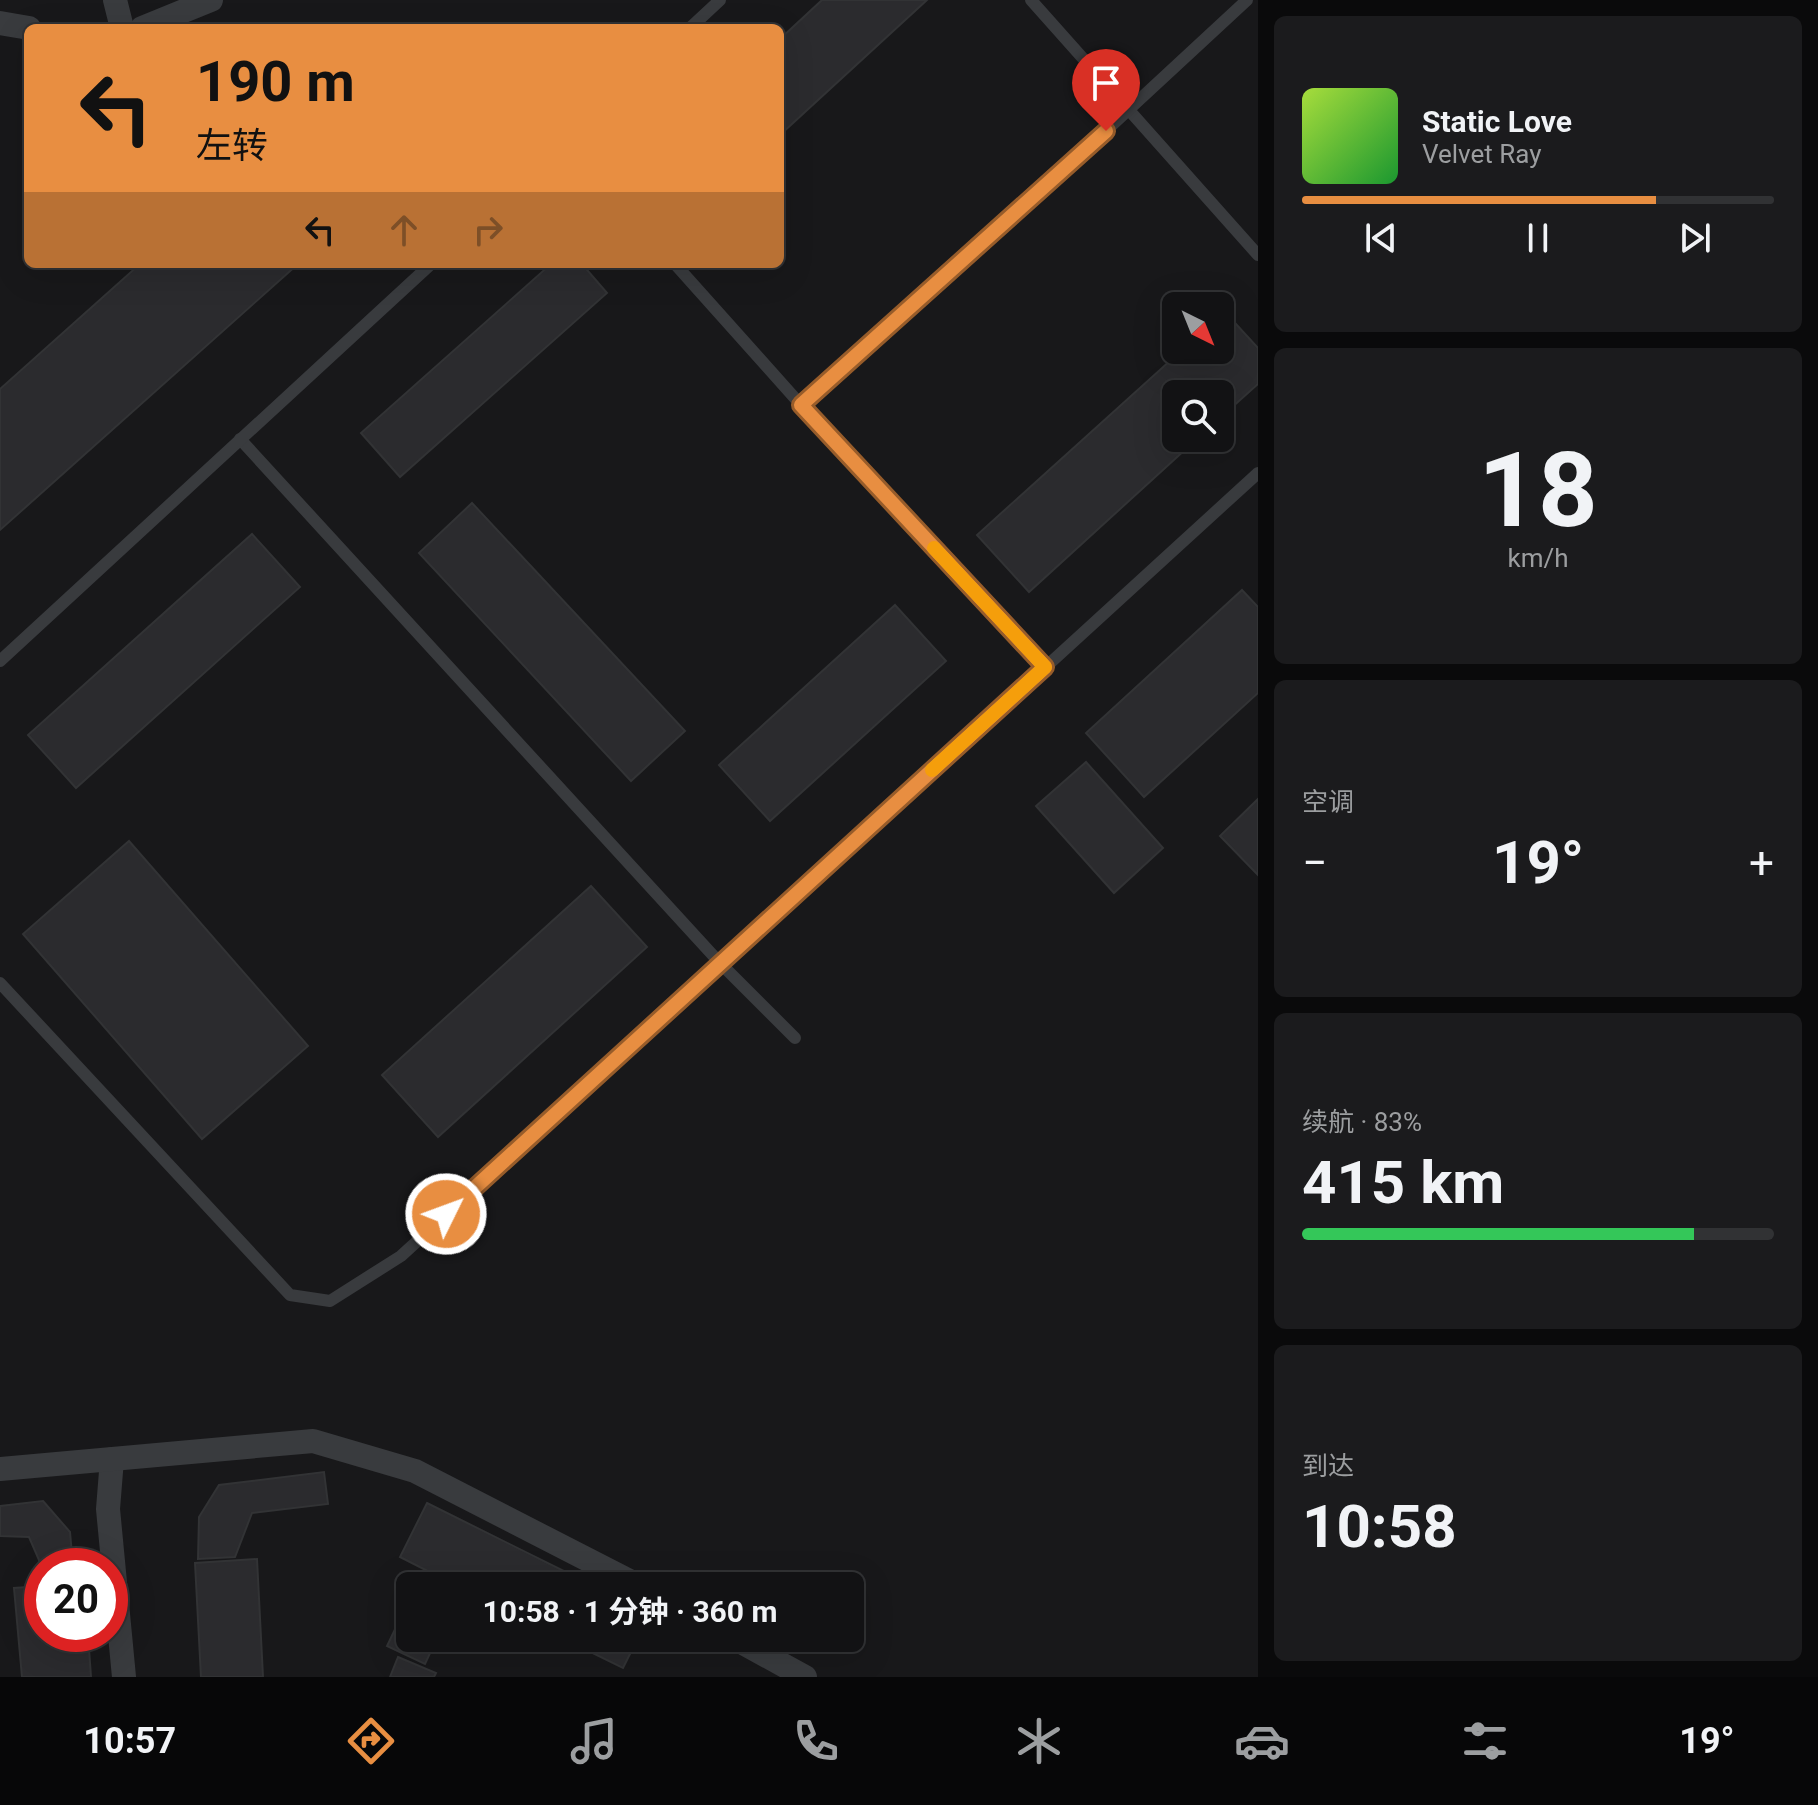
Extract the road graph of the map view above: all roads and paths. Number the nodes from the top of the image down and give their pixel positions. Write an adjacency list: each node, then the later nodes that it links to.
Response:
1 (115, 0): 7 (street)
2 (211, 0): 8 (street)
3 (720, 0): 9 (lane)
4 (1031, 0): 11 (lane)
5 (1247, 0): 11 (lane)
6 (0, 23): 10 (street)
7 (121, 24)
8 (152, 24)
9 (694, 24)
10 (24, 27)
11 (1128, 110): 12 (lane); 15 (lane)
12 (1258, 255)
13 (427, 268): 16 (lane)
14 (679, 268): 15 (lane)
15 (801, 405): 19 (lane)
16 (240, 439): 18 (lane); 20 (lane)
17 (1258, 473): 19 (lane)
18 (0, 661)
19 (1045, 667): 20 (lane)
20 (720, 963): 21 (lane); 22 (lane)
21 (0, 983)
22 (795, 1038)
23 (112, 1459): 24 (street); 25 (street); 27 (street)
24 (0, 1469)
25 (612, 1572)
26 (759, 1652): 28 (street)
27 (124, 1677)
28 (805, 1677)

